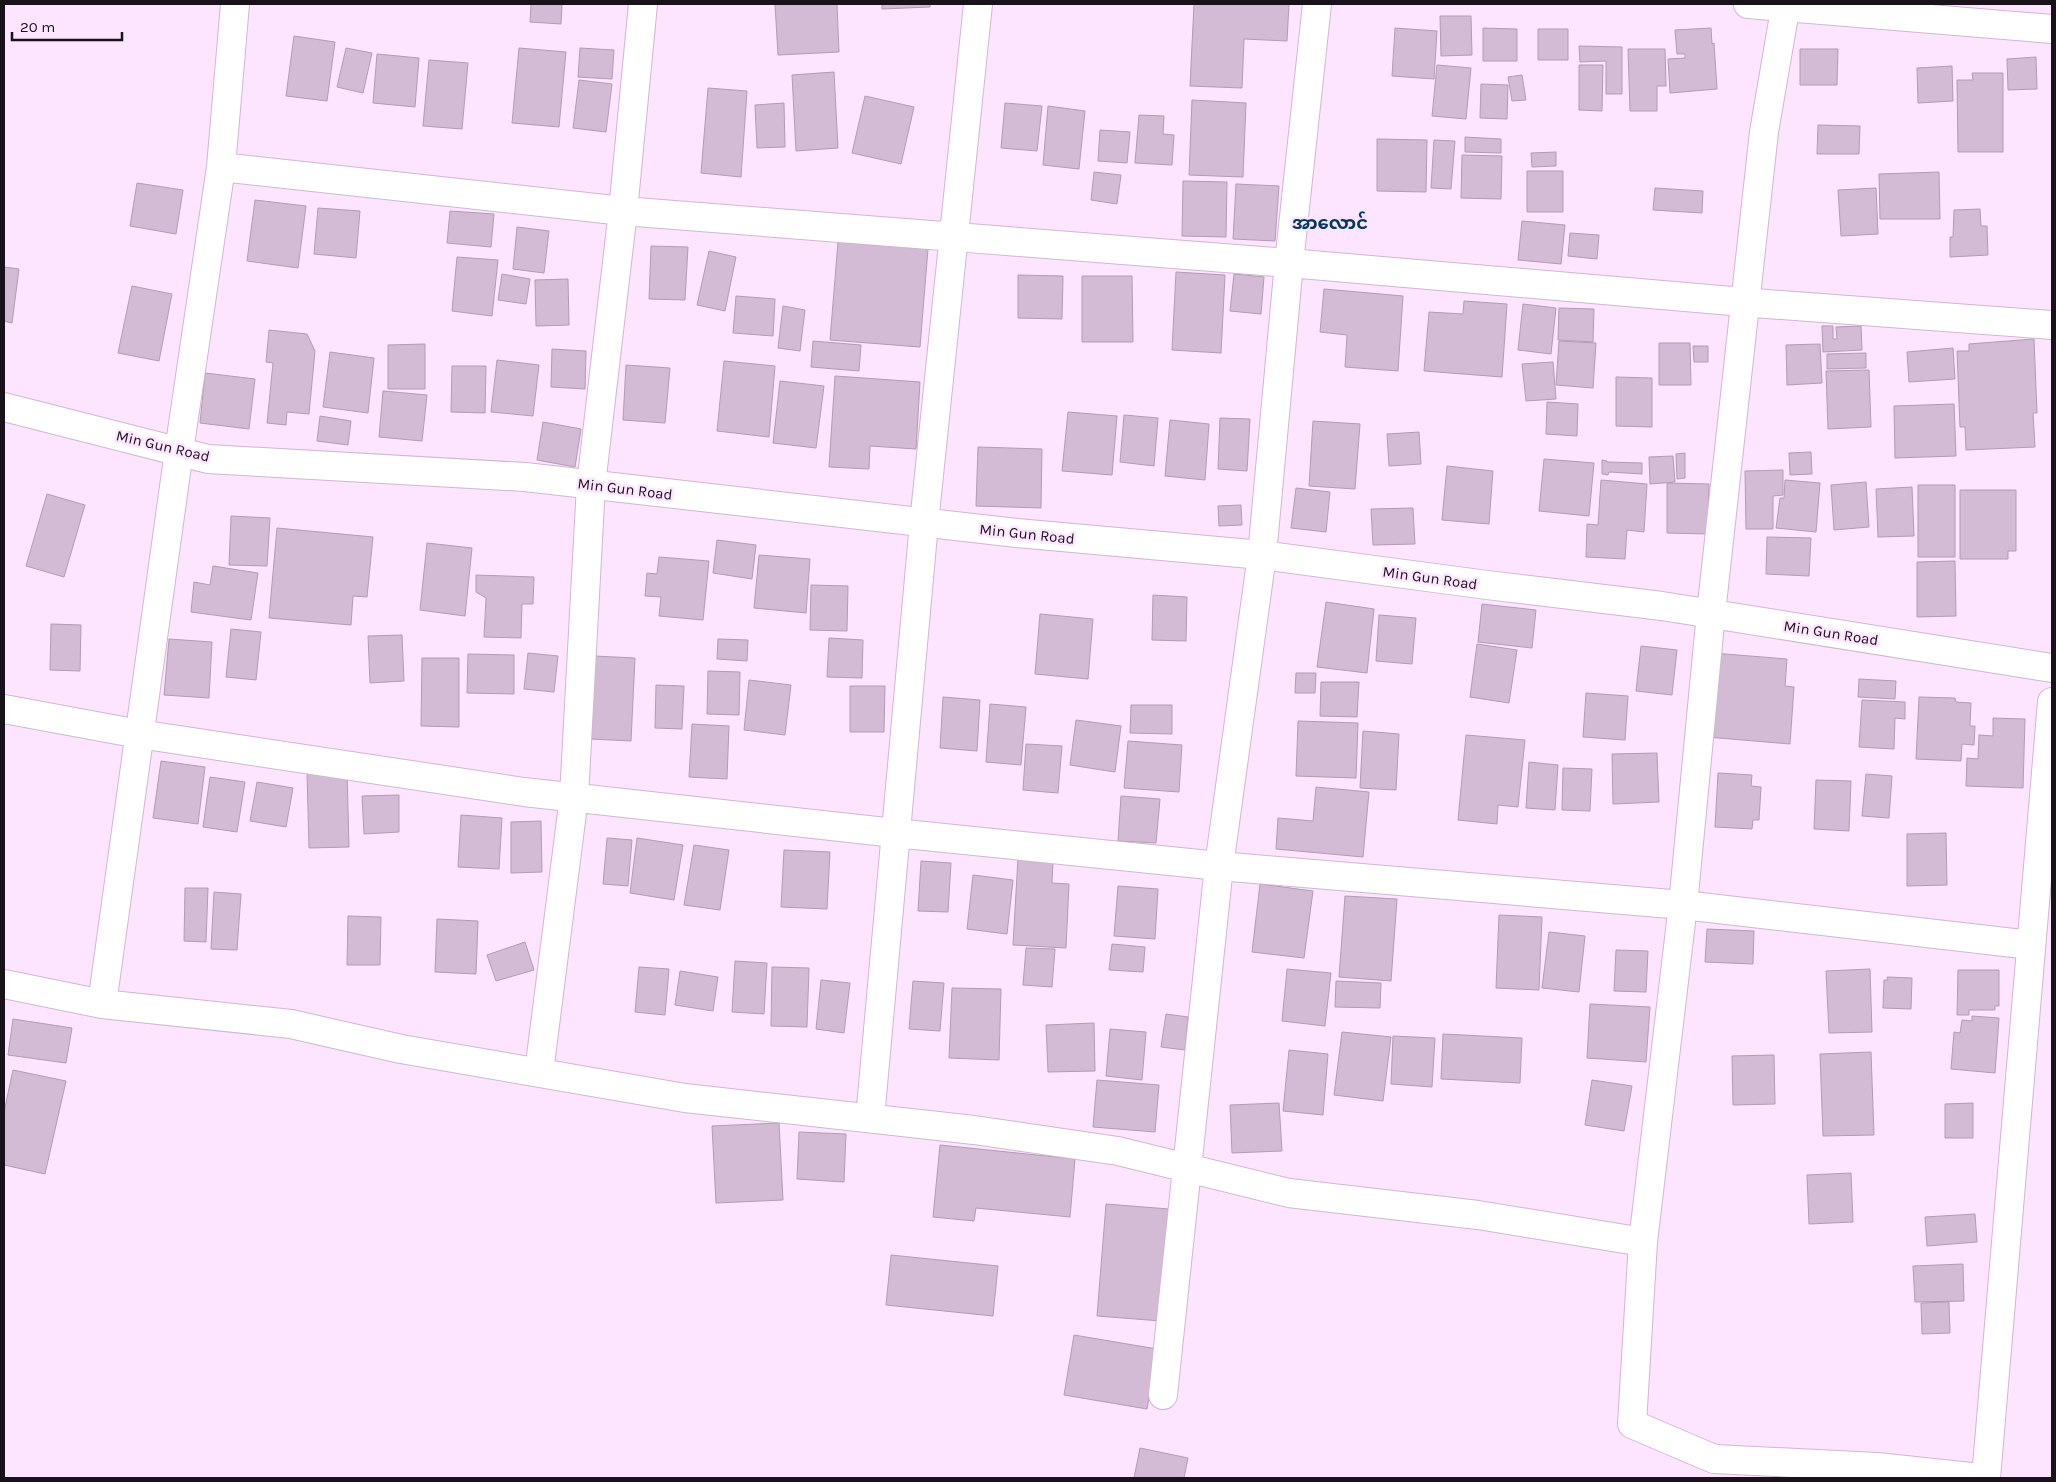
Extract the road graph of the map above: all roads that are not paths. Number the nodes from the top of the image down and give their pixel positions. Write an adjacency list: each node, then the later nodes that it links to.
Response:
1 (234, 4): 8 (street)
2 (642, 4): 9 (street)
3 (978, 4): 10 (street)
4 (1316, 4): 11 (street)
5 (1748, 4): 6 (street)
6 (1786, 5): 7 (street); 12 (street)
7 (2052, 29)
8 (221, 167): 9 (street); 15 (street)
9 (623, 211): 10 (street); 16 (street)
10 (954, 236): 11 (street); 17 (street)
11 (1289, 263): 12 (street); 18 (street)
12 (1747, 302): 13 (street); 19 (street)
13 (2052, 325)
14 (4, 407): 15 (street, Min Gun Road)
15 (179, 451): 16 (street, Min Gun Road); 23 (street)
16 (590, 485): 17 (street, Min Gun Road); 24 (street)
17 (924, 523): 18 (street, Min Gun Road); 25 (street)
18 (1262, 555): 19 (street, Min Gun Road); 26 (street)
19 (1711, 613): 20 (street, Min Gun Road); 27 (street)
20 (2052, 668)
21 (2052, 702): 28 (street)
22 (4, 709): 23 (street)
23 (139, 734): 24 (street); 30 (street)
24 (574, 798): 25 (street); 31 (street)
25 (895, 833): 26 (street); 32 (street)
26 (1219, 866): 27 (street); 33 (street)
27 (1683, 905): 28 (street); 34 (street)
28 (2031, 945): 38 (street)
29 (4, 984): 30 (street)
30 (102, 1004): 31 (street)
31 (539, 1072): 32 (street)
32 (870, 1118): 33 (street)
33 (1187, 1169): 34 (street); 35 (street)
34 (1643, 1242): 36 (street)
35 (1163, 1395)
36 (1709, 1469): 37 (street)
37 (1980, 1478)
38 (1986, 1478)

